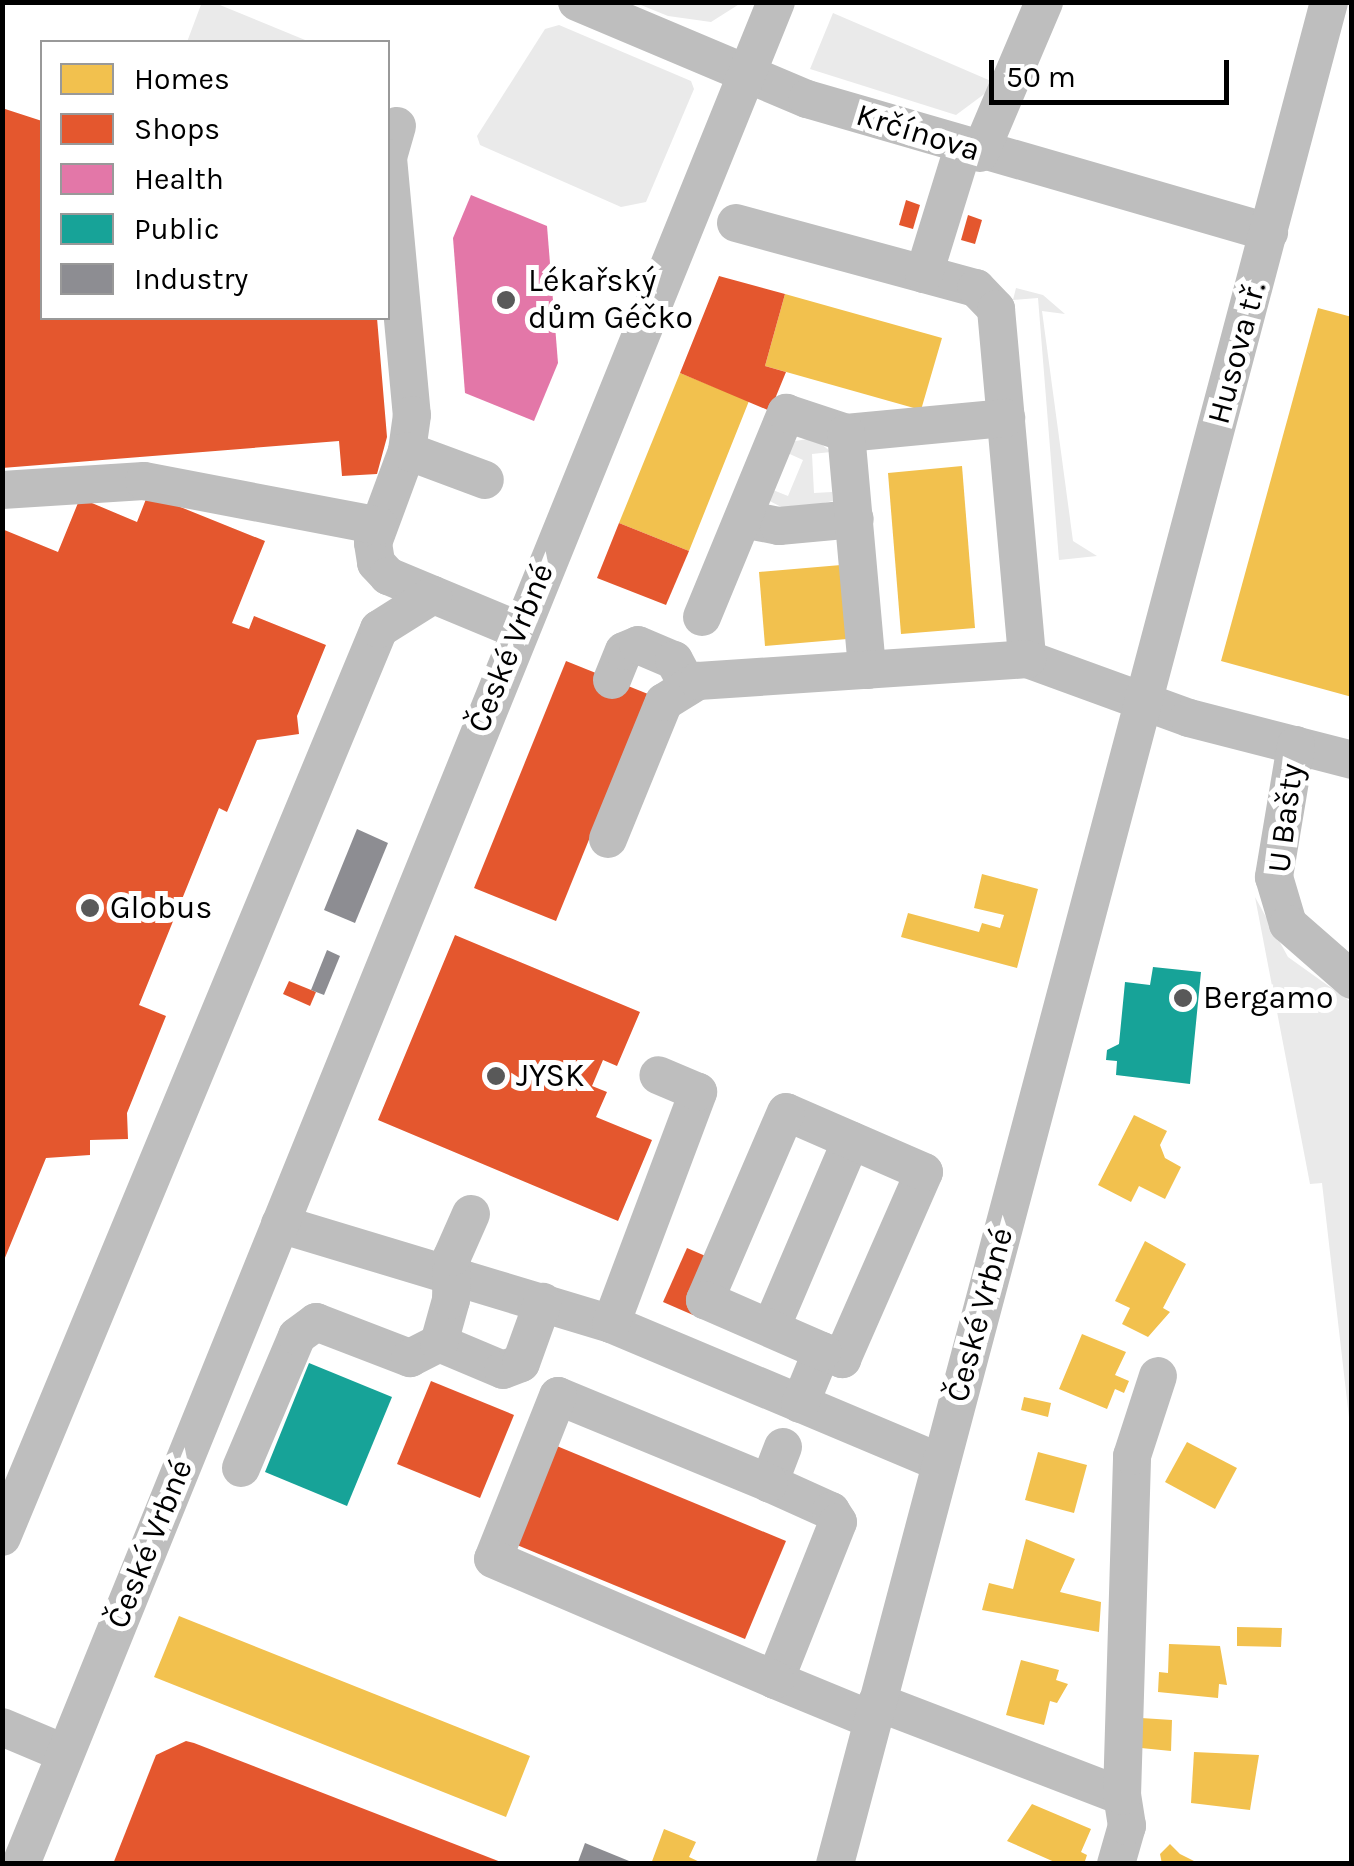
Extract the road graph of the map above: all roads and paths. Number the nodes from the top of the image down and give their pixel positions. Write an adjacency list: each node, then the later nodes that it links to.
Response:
1 (578, 2): 5 (street, Krčínova)
2 (776, 2): 5 (street, České Vrbné)
3 (1044, 2): 8 (street)
4 (1329, 2): 11 (street, Husova tř.)
5 (745, 74): 8 (street, Krčínova); 23 (street, České Vrbné)
6 (397, 126): 7 (street)
7 (390, 151)
8 (972, 151): 11 (street, Krčínova); 12 (street)
9 (390, 179): 15 (street)
10 (736, 223): 12 (street)
11 (1269, 232): 28 (street, Husova tř.)
12 (924, 274): 13 (street)
13 (1006, 418): 14 (street); 24 (street)
14 (846, 434): 18 (street); 19 (street)
15 (407, 452): 16 (street); 20 (street)
16 (486, 480)
17 (2, 490): 20 (street)
18 (855, 519): 19 (street); 25 (street)
19 (742, 520): 22 (street)
20 (380, 526): 21 (street)
21 (433, 595): 23 (street); 49 (street)
22 (702, 618)
23 (518, 630): 36 (street, České Vrbné)
24 (1026, 659): 25 (street); 28 (street)
25 (867, 670): 27 (street)
26 (612, 680): 27 (street)
27 (688, 686): 31 (street)
28 (1142, 703): 29 (street); 46 (street, České Vrbné)
29 (1296, 745): 30 (street); 32 (street, U Bašty)
30 (1352, 760)
31 (608, 839)
32 (1352, 980)
33 (658, 1075): 39 (street)
34 (851, 1140): 40 (street); 40 (street); 42 (street)
35 (471, 1214): 37 (street)
36 (280, 1224): 37 (street); 53 (street, České Vrbné)
37 (452, 1274): 38 (street); 41 (street)
38 (542, 1302): 39 (street); 41 (street)
39 (612, 1324): 44 (street)
40 (771, 1328): 42 (street)
41 (439, 1343): 47 (street)
42 (822, 1351): 44 (street)
43 (1158, 1376): 54 (street)
44 (800, 1404): 46 (street)
45 (783, 1447): 48 (street)
46 (940, 1462): 51 (street, České Vrbné)
47 (241, 1468)
48 (769, 1483): 50 (street); 50 (street)
49 (2, 1537)
50 (775, 1680): 51 (street)
51 (875, 1711): 54 (street); 56 (street, České Vrbné)
52 (2, 1727): 53 (street)
53 (64, 1753): 55 (street, České Vrbné)
54 (1122, 1796): 57 (street)
55 (21, 1864)
56 (835, 1864)
57 (1116, 1864)

